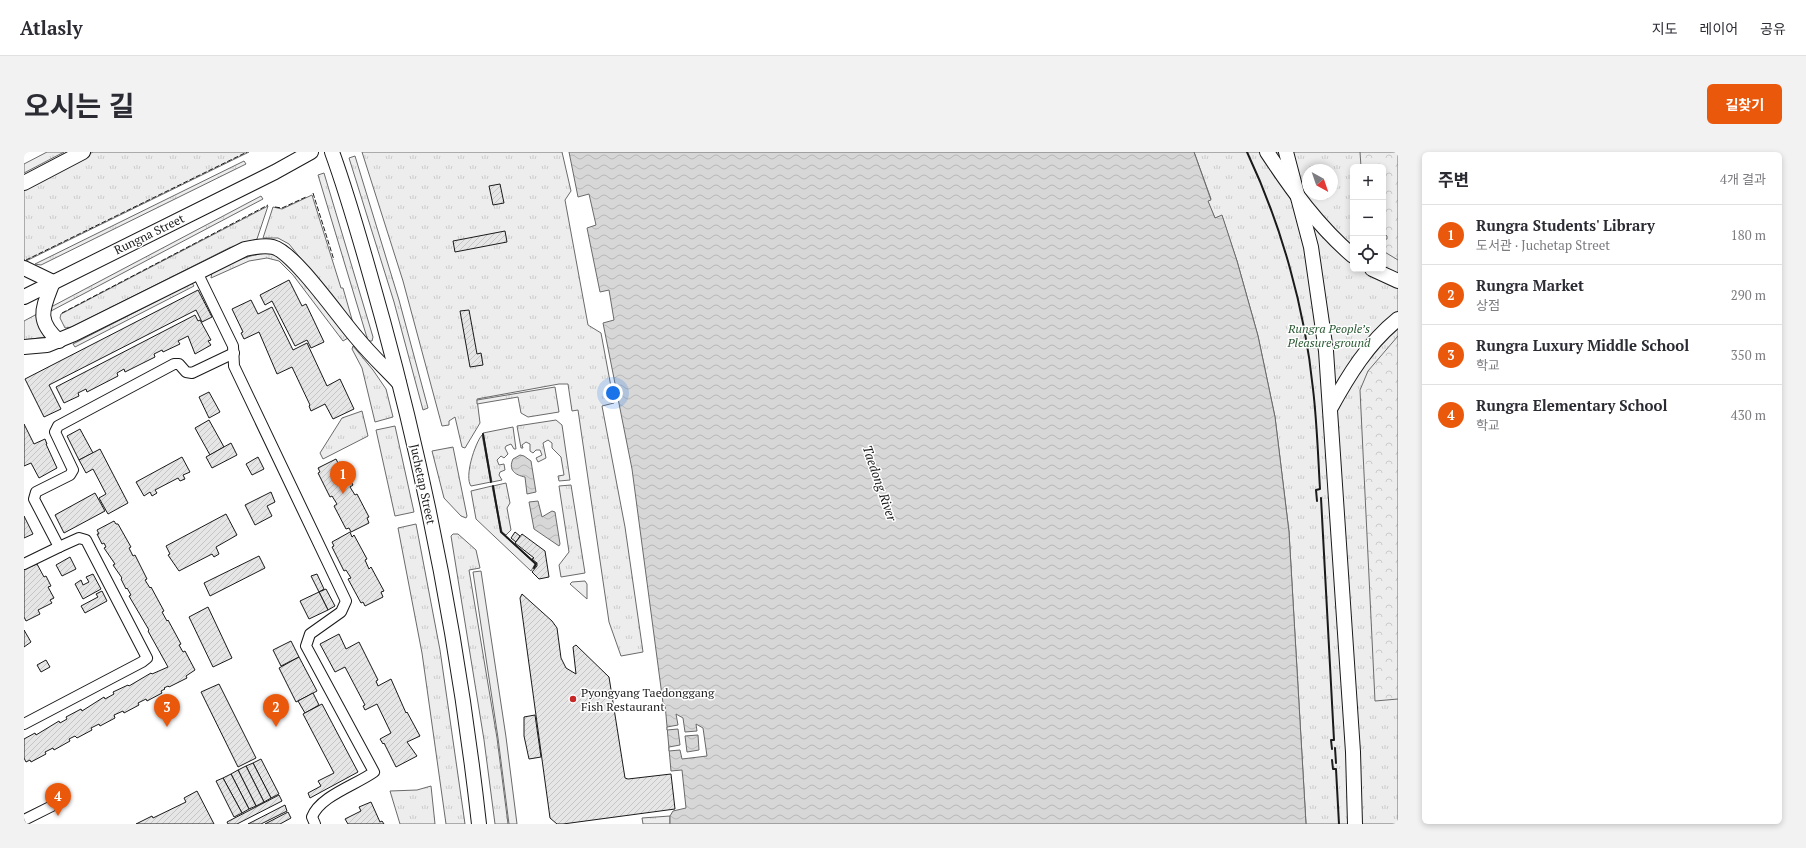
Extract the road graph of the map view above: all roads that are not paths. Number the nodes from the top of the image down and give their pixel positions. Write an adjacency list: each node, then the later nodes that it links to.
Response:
1 (83, 152): 7 (main road)
2 (311, 152): 14 (main road, Rungna Street)
3 (332, 152): 20 (main road, Juchetap Street)
4 (1267, 152): 8 (main road)
5 (1276, 152): 8 (main road)
6 (1286, 152): 8 (main road)
7 (24, 183)
8 (1299, 199): 9 (main road); 21 (main road)
9 (1350, 253)
10 (24, 268): 14 (main road)
11 (197, 272): 17 (main road); 19 (street); 20 (main road)
12 (1378, 272): 13 (main road)
13 (1398, 281)
14 (53, 282): 15 (main road, Rungna Street); 17 (main road)
15 (24, 297)
16 (1398, 318): 21 (main road)
17 (59, 341): 18 (main road)
18 (24, 347)
19 (234, 353): 22 (street); 27 (street)
20 (400, 384): 28 (main road, Juchetap Street)
21 (1330, 410): 29 (main road)
22 (59, 547): 23 (street); 24 (street)
23 (24, 564)
24 (24, 724)
25 (52, 806): 26 (street)
26 (24, 820)
27 (315, 824)
28 (479, 824)
29 (1356, 824)

